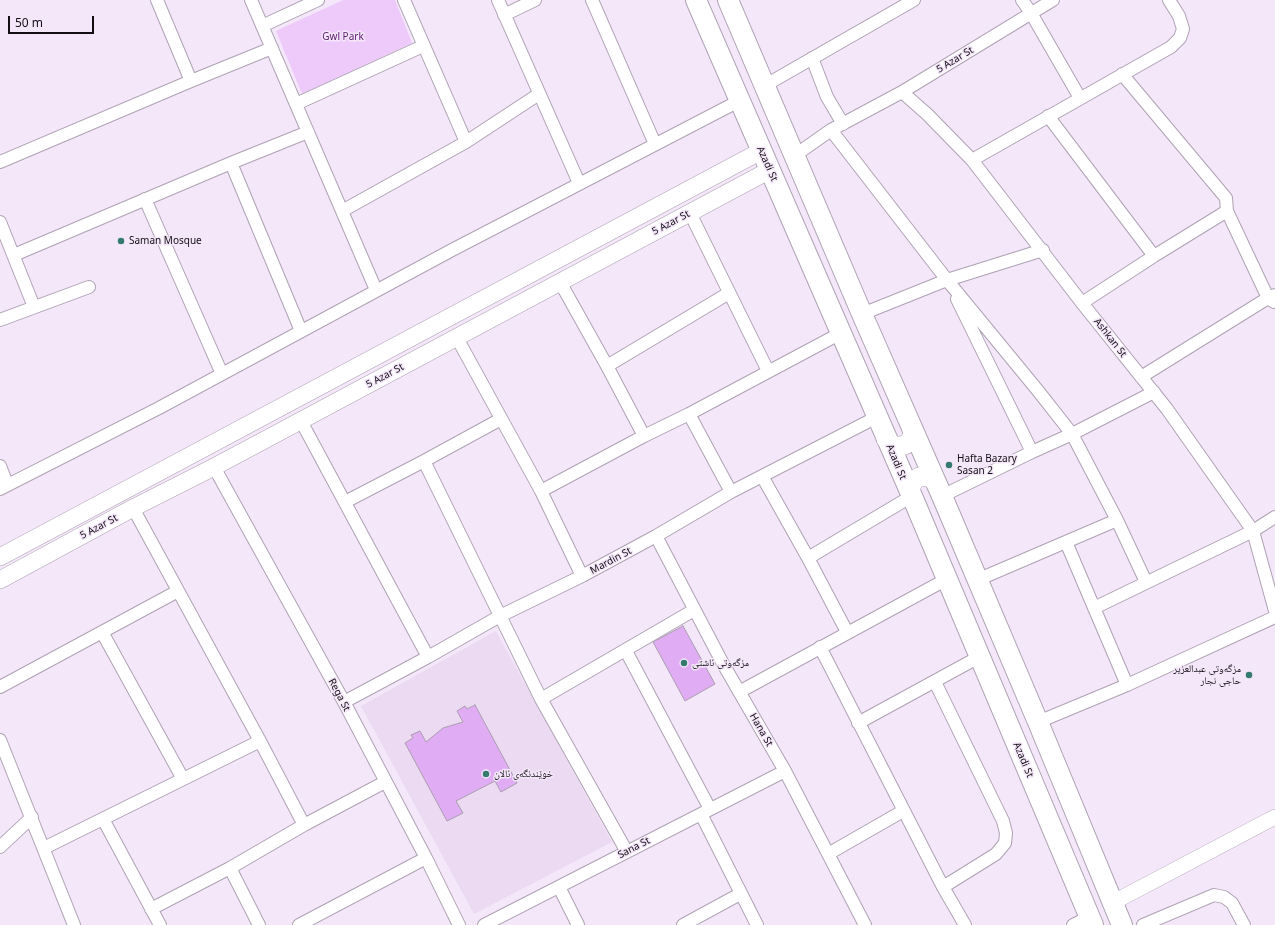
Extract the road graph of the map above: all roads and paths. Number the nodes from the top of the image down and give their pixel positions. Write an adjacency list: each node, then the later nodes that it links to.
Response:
1 (157, 0): 21 (street)
2 (251, 0): 16 (street)
3 (318, 0): 16 (street)
4 (404, 0): 17 (street)
5 (498, 0): 15 (street)
6 (535, 0): 15 (street)
7 (592, 0): 33 (street)
8 (696, 0): 26 (highway, Azadi St)
9 (914, 0): 19 (street)
10 (1022, 0): 14 (street)
11 (1053, 0): 14 (street, 5 Azar St)
12 (1169, 0): 20 (street)
13 (730, 1): 22 (highway)
14 (1031, 13): 23 (street, 5 Azar St); 25 (street)
15 (504, 15): 24 (street)
16 (262, 26): 18 (street)
17 (423, 46): 27 (street); 32 (street)
18 (272, 48): 21 (street); 27 (street)
19 (812, 58): 22 (street); 29 (street)
20 (1122, 74): 25 (street); 43 (street)
21 (191, 81): 37 (street)
22 (764, 86): 35 (highway)
23 (902, 92): 29 (street, 5 Azar St); 36 (street, Ashkan St)
24 (539, 94): 32 (street); 40 (street)
25 (1080, 98): 28 (street)
26 (739, 101): 33 (street); 34 (highway, Azadi St)
27 (296, 104): 31 (street)
28 (1048, 116): 36 (street); 48 (street)
29 (843, 124): 30 (street, 5 Azar St)
30 (831, 130): 35 (street, 5 Azar St); 49 (street)
31 (308, 132): 38 (street); 42 (street)
32 (466, 142): 42 (street)
33 (655, 144): 40 (street)
34 (761, 150): 39 (highway, Azadi St); 62 (main road, 5 Azar St)
35 (794, 156): 57 (highway)
36 (972, 160): 46 (street, Ashkan St)
37 (0, 162)
38 (231, 163): 41 (street); 59 (street)
39 (770, 170): 44 (main road, 5 Azar St); 60 (highway, Azadi St)
40 (579, 183): 52 (street)
41 (145, 199): 47 (street); 66 (street)
42 (342, 211): 52 (street)
43 (1227, 211): 48 (street); 54 (street)
44 (690, 213): 50 (main road, 5 Azar St); 53 (street)
45 (0, 224): 47 (street)
46 (1043, 250): 49 (street); 55 (street, Ashkan St)
47 (14, 256): 56 (street)
48 (1154, 256): 55 (street)
49 (947, 280): 57 (street); 74 (street); 77 (street)
50 (560, 282): 61 (main road, 5 Azar St); 64 (street)
51 (89, 287): 56 (street)
52 (376, 290): 59 (street)
53 (729, 293): 64 (street); 65 (street)
54 (1273, 298): 67 (street)
55 (1082, 303): 67 (street, Ashkan St)
56 (34, 307): 58 (street)
57 (862, 314): 73 (highway)
58 (0, 320)
59 (301, 331): 66 (street)
60 (841, 333): 65 (street); 70 (highway, Azadi St)
61 (456, 338): 63 (main road, 5 Azar St); 71 (street)
62 (397, 345): 63 (main road); 94 (main road, 5 Azar St)
63 (407, 364): 72 (main road, 5 Azar St)
64 (607, 366): 75 (street)
65 (768, 372): 69 (street)
66 (222, 374): 82 (street)
67 (1141, 377): 68 (street, Ashkan St)
68 (1154, 392): 74 (street); 91 (street, Ashkan St)
69 (689, 414): 75 (street); 85 (street)
70 (877, 417): 76 (highway, Azadi St); 81 (street, Mardin St)
71 (501, 419): 78 (street); 84 (street)
72 (301, 421): 80 (main road, 5 Azar St); 87 (street)
73 (911, 426): 76 (main road); 83 (highway)
74 (1072, 434): 77 (street); 90 (street)
75 (644, 436): 84 (street)
76 (886, 438): 86 (highway, Azadi St)
77 (1032, 452): 83 (street)
78 (424, 461): 87 (street); 105 (street)
79 (0, 466): 82 (street)
80 (214, 467): 88 (main road, 5 Azar St); 118 (street, Rega St)
81 (762, 476): 85 (street, Mardin St); 95 (street)
82 (4, 487)
83 (939, 489): 86 (main road); 99 (highway)
84 (541, 491): 96 (street)
85 (731, 492): 92 (street, Mardin St)
86 (911, 494): 95 (street); 97 (highway, Azadi St)
87 (345, 502): 112 (street)
88 (133, 508): 98 (main road, 5 Azar St); 101 (street)
89 (1275, 517): 91 (street)
90 (1117, 520): 93 (street); 100 (street)
91 (1253, 531): 100 (street); 104 (street, Ashkan St)
92 (656, 536): 96 (street, Mardin St); 103 (street, Hana St)
93 (1066, 542): 99 (street); 102 (street)
94 (0, 557)
95 (808, 558): 108 (street)
96 (582, 576): 105 (street, Mardin St)
97 (947, 579): 108 (street); 111 (highway, Azadi St)
98 (0, 580)
99 (977, 580): 119 (highway)
100 (1146, 582): 102 (street)
101 (178, 591): 107 (street); 122 (street)
102 (1094, 608): 114 (street)
103 (694, 610): 110 (street); 116 (street, Hana St)
104 (1275, 611)
105 (500, 616): 112 (street, Mardin St); 117 (street)
106 (1275, 617): 114 (street)
107 (102, 632): 115 (street); 124 (street)
108 (847, 632): 109 (street)
109 (820, 647): 116 (street); 120 (street)
110 (626, 651): 117 (street); 127 (street)
111 (979, 657): 113 (street); 143 (highway, Azadi St)
112 (428, 658): 118 (street, Mardin St)
113 (935, 682): 120 (street); 139 (street)
114 (1127, 685): 119 (street)
115 (0, 687)
116 (739, 692): 123 (street, Hana St)
117 (541, 699): 134 (street)
118 (344, 702): 125 (street, Rega St)
119 (1038, 722): 141 (highway)
120 (858, 723): 126 (street)
121 (0, 740): 129 (street)
122 (260, 741): 124 (street); 131 (street)
123 (785, 771): 127 (street, Sana St); 135 (street, Hana St)
124 (183, 779): 130 (street)
125 (385, 782): 131 (street); 136 (street, Rega St)
126 (903, 811): 135 (street); 139 (street)
127 (706, 812): 134 (street, Sana St); 140 (street)
128 (1275, 816): 141 (street)
129 (32, 817): 132 (street); 133 (street)
130 (103, 819): 133 (street); 142 (street)
131 (304, 825): 137 (street)
132 (0, 847)
133 (44, 848): 144 (street)
134 (627, 852): 138 (street, Sana St)
135 (828, 854): 153 (street, Hana St)
136 (426, 858): 147 (street); 148 (street, Rega St)
137 (230, 868): 142 (street); 146 (street)
138 (559, 887): 149 (street, Sana St); 150 (street)
139 (943, 887): 154 (street)
140 (740, 894): 151 (street); 152 (street)
141 (1112, 903): 155 (highway)
142 (151, 909): 145 (street)
143 (1085, 922)
144 (74, 925)
145 (160, 925)
146 (259, 925)
147 (299, 925)
148 (458, 925)
149 (484, 925)
150 (578, 925)
151 (683, 925)
152 (757, 925)
153 (864, 925)
154 (965, 925)
155 (1122, 925)
156 (1143, 925): 157 (street)
157 (1244, 925)

